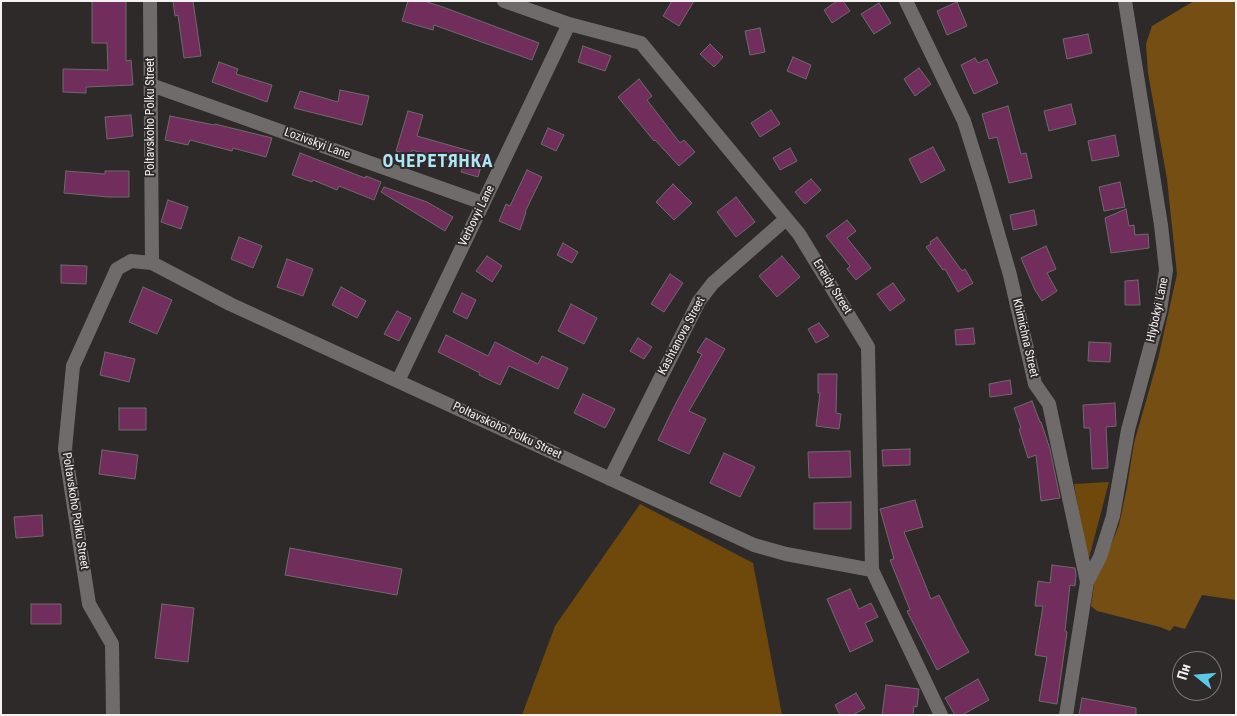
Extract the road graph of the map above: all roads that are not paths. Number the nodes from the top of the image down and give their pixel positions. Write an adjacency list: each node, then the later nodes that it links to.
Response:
1 (150, 1): 6 (street, Poltavskoho Polku Street)
2 (504, 1): 5 (street, Eneidy Street)
3 (906, 1): 13 (street, Khimichna Street)
4 (1125, 1): 13 (street, Hlybokyi Lane)
5 (569, 24): 7 (street, Verbovyi Lane); 8 (street, Eneidy Street)
6 (150, 85): 7 (street, Lozivskyi Lane); 9 (street, Poltavskoho Polku Street)
7 (483, 203): 10 (street, Verbovyi Lane)
8 (786, 219): 11 (street, Kashtanova Street); 12 (street, Eneidy Street)
9 (152, 262): 10 (street, Poltavskoho Polku Street); 14 (street, Poltavskoho Polku Street)
10 (398, 381): 11 (street, Poltavskoho Polku Street)
11 (610, 478): 12 (street, Poltavskoho Polku Street)
12 (872, 570): 15 (street, Eneidy Street)
13 (1088, 582): 16 (street, Khimichna Street)
14 (113, 715)
15 (941, 715)
16 (1066, 715)

